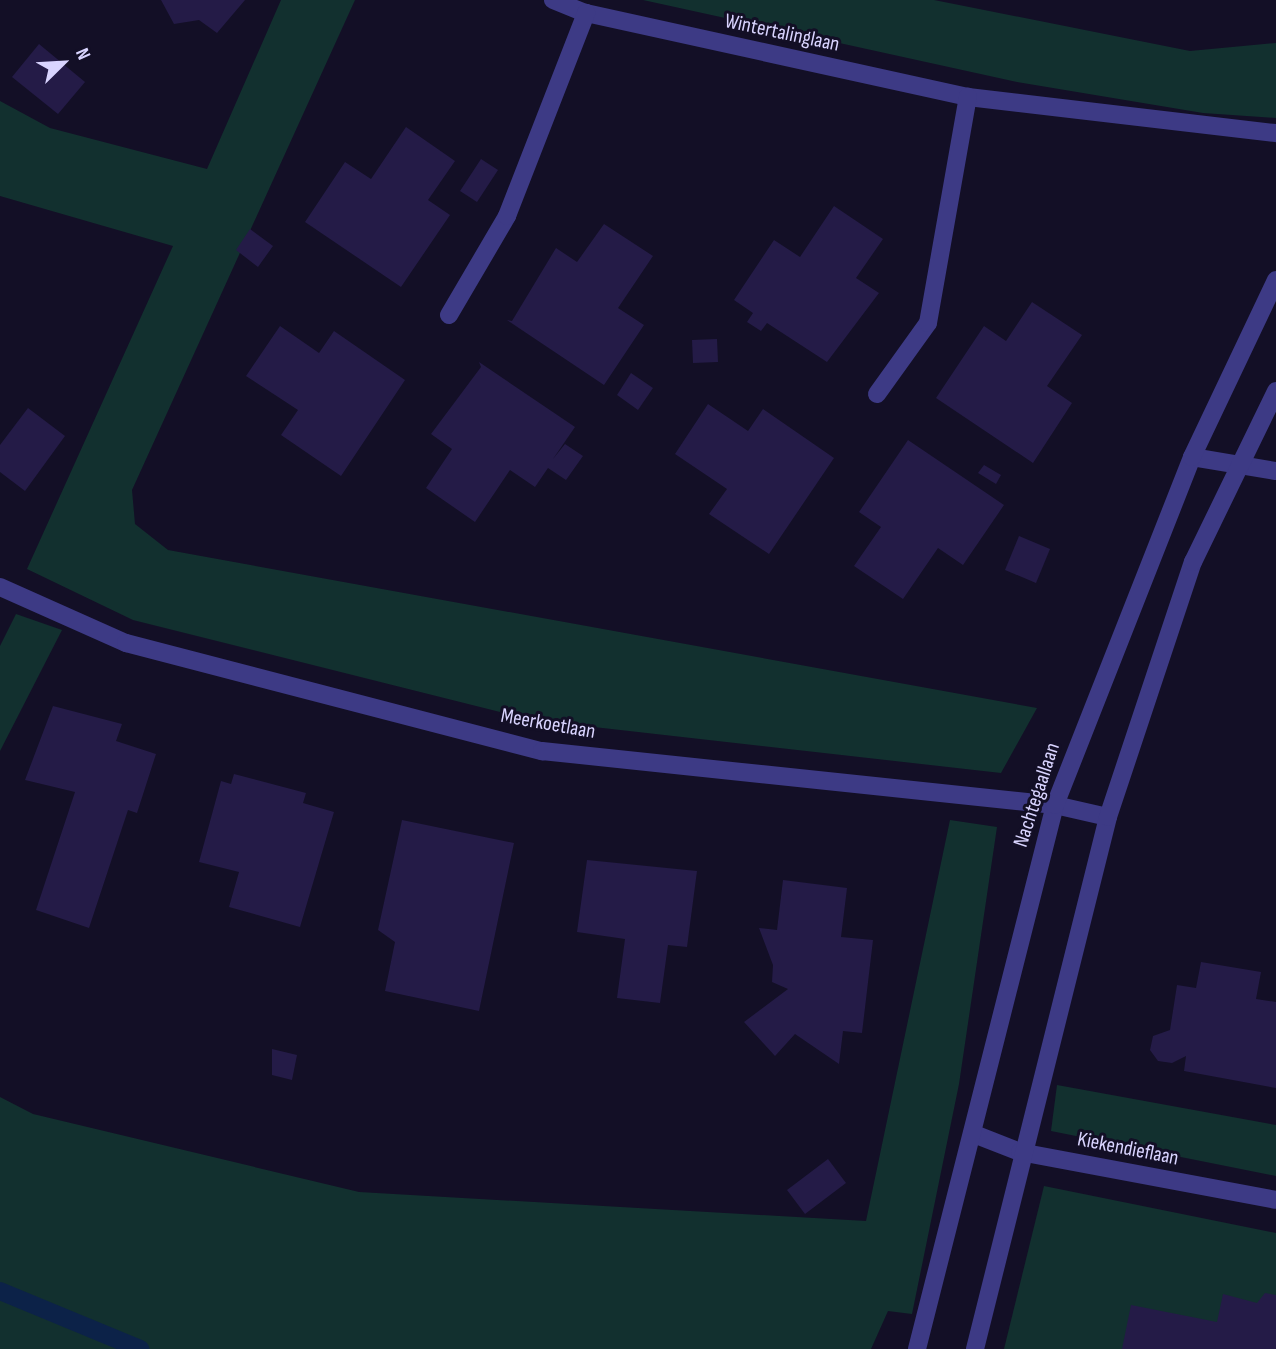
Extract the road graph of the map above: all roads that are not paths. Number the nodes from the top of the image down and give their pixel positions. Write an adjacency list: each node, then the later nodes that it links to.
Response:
1 (553, 0): 2 (street, Wintertalinglaan)
2 (586, 13): 3 (street, Wintertalinglaan); 6 (street)
3 (968, 97): 4 (street, Wintertalinglaan); 8 (street)
4 (1276, 133)
5 (1276, 280): 9 (street, Nachtegaallaan)
6 (449, 315)
7 (1276, 391): 10 (street)
8 (877, 394)
9 (1192, 457): 10 (street); 13 (street, Nachtegaallaan)
10 (1239, 464): 11 (street); 14 (street)
11 (1276, 471)
12 (0, 587): 13 (street, Meerkoetlaan)
13 (1055, 805): 14 (street, Meerkoetlaan); 15 (street, Nachtegaallaan)
14 (1108, 817): 16 (street)
15 (974, 1134): 16 (street, Kiekendieflaan); 18 (street, Nachtegaallaan)
16 (1020, 1152): 17 (street, Kiekendieflaan); 19 (street)
17 (1276, 1200)
18 (917, 1349)
19 (975, 1349)

